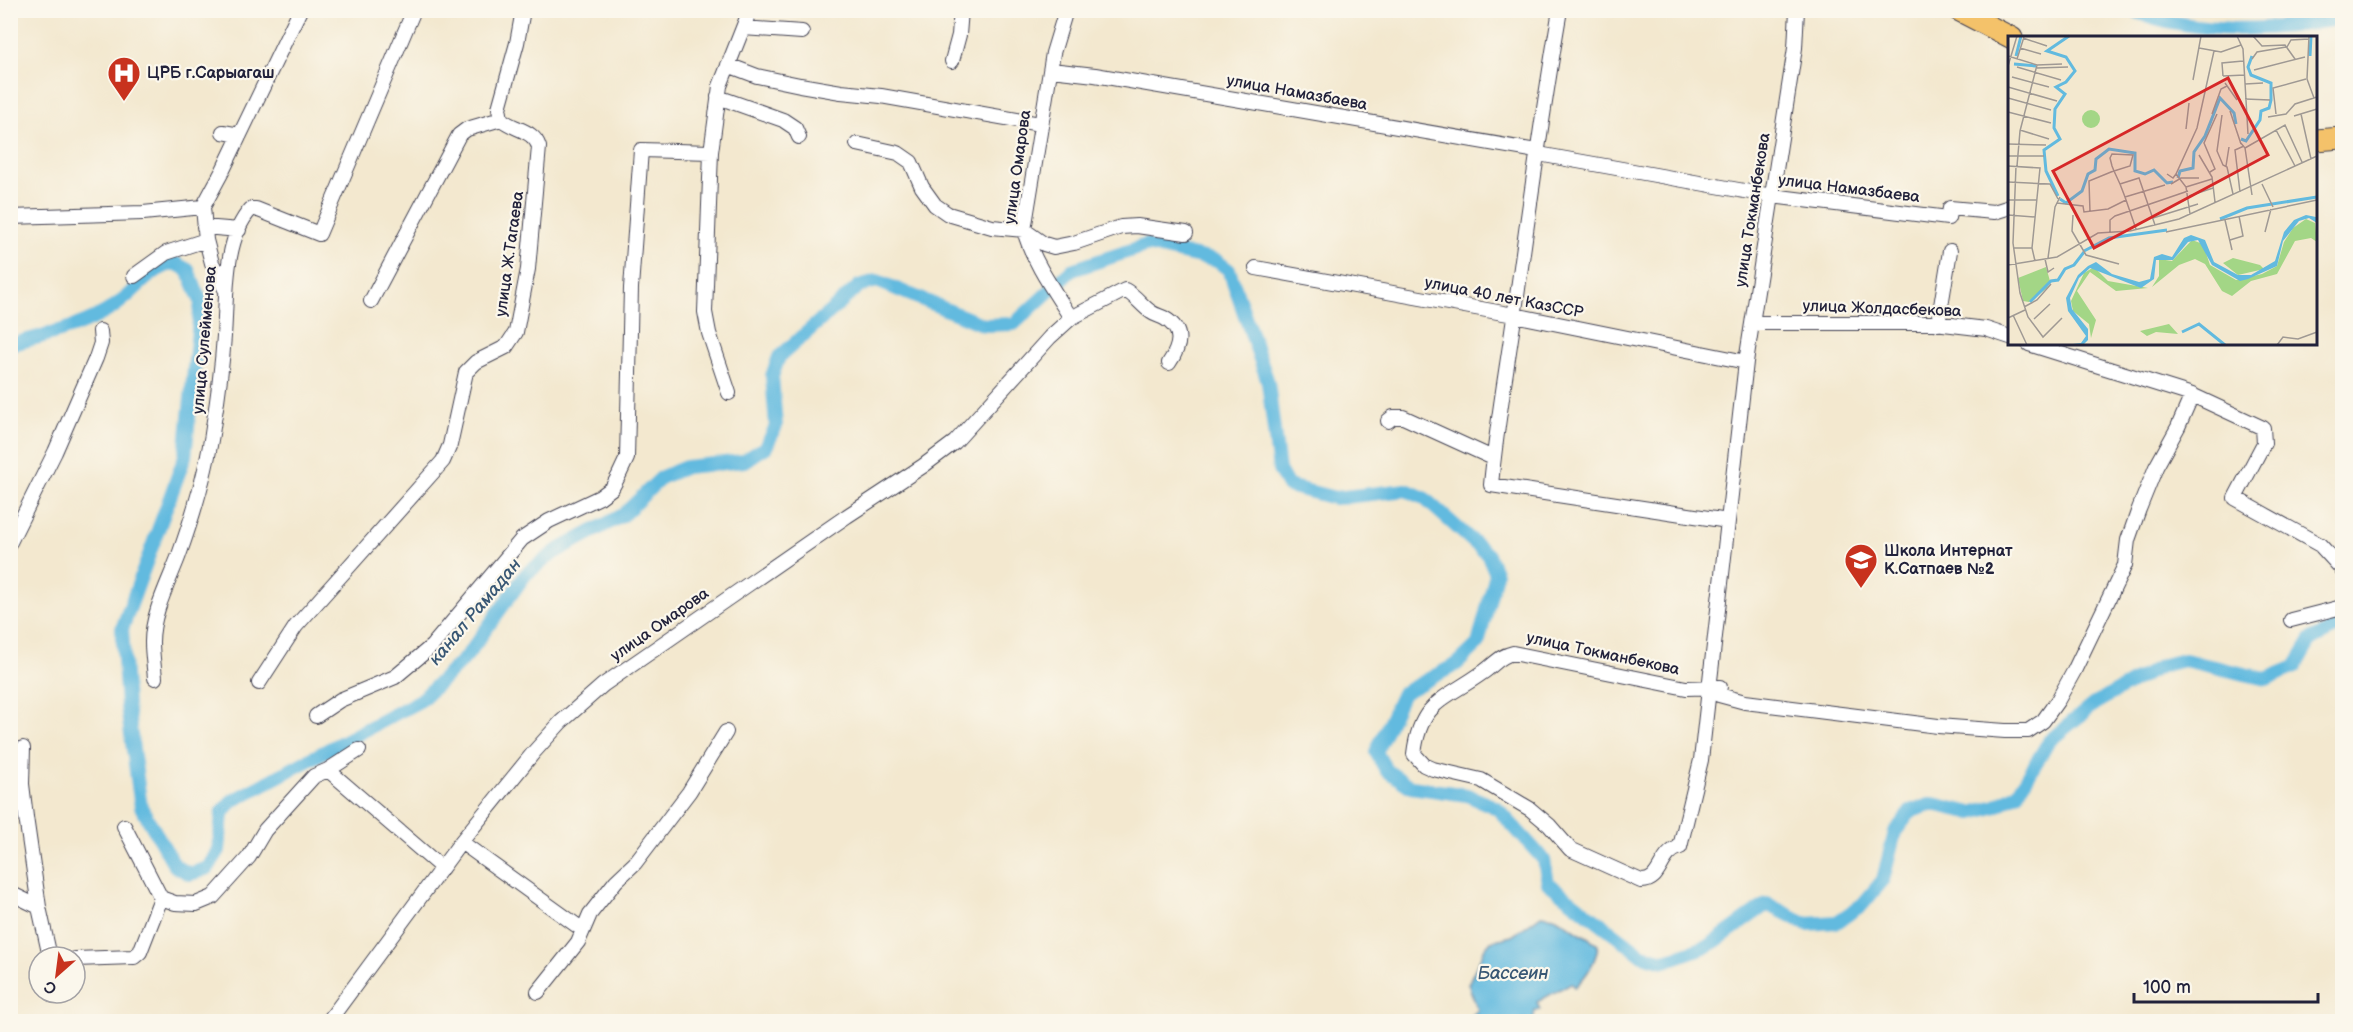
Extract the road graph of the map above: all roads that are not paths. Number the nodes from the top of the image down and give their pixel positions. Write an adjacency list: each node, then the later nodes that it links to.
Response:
1 (300, 10): 20 (street)
2 (414, 10): 31 (street, улица Сулейменова)
3 (523, 10): 17 (street)
4 (750, 10): 10 (street)
5 (961, 10): 13 (street)
6 (1066, 10): 15 (street, улица Омарова)
7 (1560, 10): 25 (street)
8 (1797, 10): 27 (street, улица Токманбекова)
9 (1958, 10): 12 (main road)
10 (743, 28): 11 (street); 14 (street)
11 (802, 33)
12 (2008, 36)
13 (952, 61)
14 (728, 65): 16 (street); 18 (street)
15 (1051, 70): 18 (street, улица Омарова); 25 (street, улица Намазбаева)
16 (718, 96): 21 (street); 26 (street)
17 (501, 119): 39 (street); 59 (street, улица Ж.Тагаева)
18 (1040, 124): 32 (street, улица Омарова)
19 (223, 132): 20 (street)
20 (240, 135): 28 (street)
21 (799, 137)
22 (2343, 138): 23 (main road)
23 (2317, 140)
24 (857, 144): 32 (street)
25 (1536, 151): 27 (street, улица Намазбаева); 40 (street)
26 (711, 152): 49 (street); 61 (street)
27 (1772, 196): 29 (street, улица Намазбаева); 42 (street, улица Токманбекова)
28 (203, 207): 30 (street); 33 (street)
29 (2008, 208)
30 (10, 217)
31 (239, 230): 33 (street); 38 (street, улица Сулейменова)
32 (1024, 230): 34 (street); 41 (street, улица Омарова)
33 (205, 233): 37 (street); 38 (street)
34 (1186, 233)
35 (1950, 251): 43 (street)
36 (1256, 268): 40 (street, улица 40 лет КазССР)
37 (134, 276)
38 (225, 290): 58 (street, улица Сулейменова)
39 (371, 302)
40 (1514, 315): 47 (street, улица 40 лет КазССР); 52 (street)
41 (1071, 318): 48 (street, улица Омарова); 67 (street, улица Омарова)
42 (1753, 323): 43 (street, улица Жолдасбекова); 47 (street, улица Токманбекова)
43 (1938, 324): 45 (street, улица Жолдасбекова)
44 (100, 331): 54 (street)
45 (2008, 336)
46 (2032, 345): 50 (street)
47 (1746, 362): 53 (street, улица Токманбекова)
48 (1169, 363)
49 (729, 393)
50 (2192, 395): 55 (street); 60 (street, улица Токманбекова)
51 (1388, 421): 52 (street)
52 (1493, 458): 53 (street)
53 (1728, 521): 60 (street, улица Токманбекова)
54 (10, 542)
55 (2343, 569)
56 (2343, 607): 57 (street)
57 (2291, 620)
58 (155, 678)
59 (259, 683)
60 (1715, 687): 60 (street, улица Токманбекова)
61 (316, 716)
62 (726, 732): 72 (street)
63 (22, 748): 71 (street)
64 (359, 750): 65 (street)
65 (328, 770): 68 (street); 70 (street)
66 (124, 826): 70 (street)
67 (461, 842): 68 (street, улица Омарова); 72 (street)
68 (442, 868): 76 (street, улица Омарова)
69 (10, 893): 71 (street)
70 (161, 898): 74 (street)
71 (39, 907): 73 (street)
72 (583, 930): 75 (street)
73 (47, 945)
74 (87, 959)
75 (538, 992)
76 (328, 1022)

